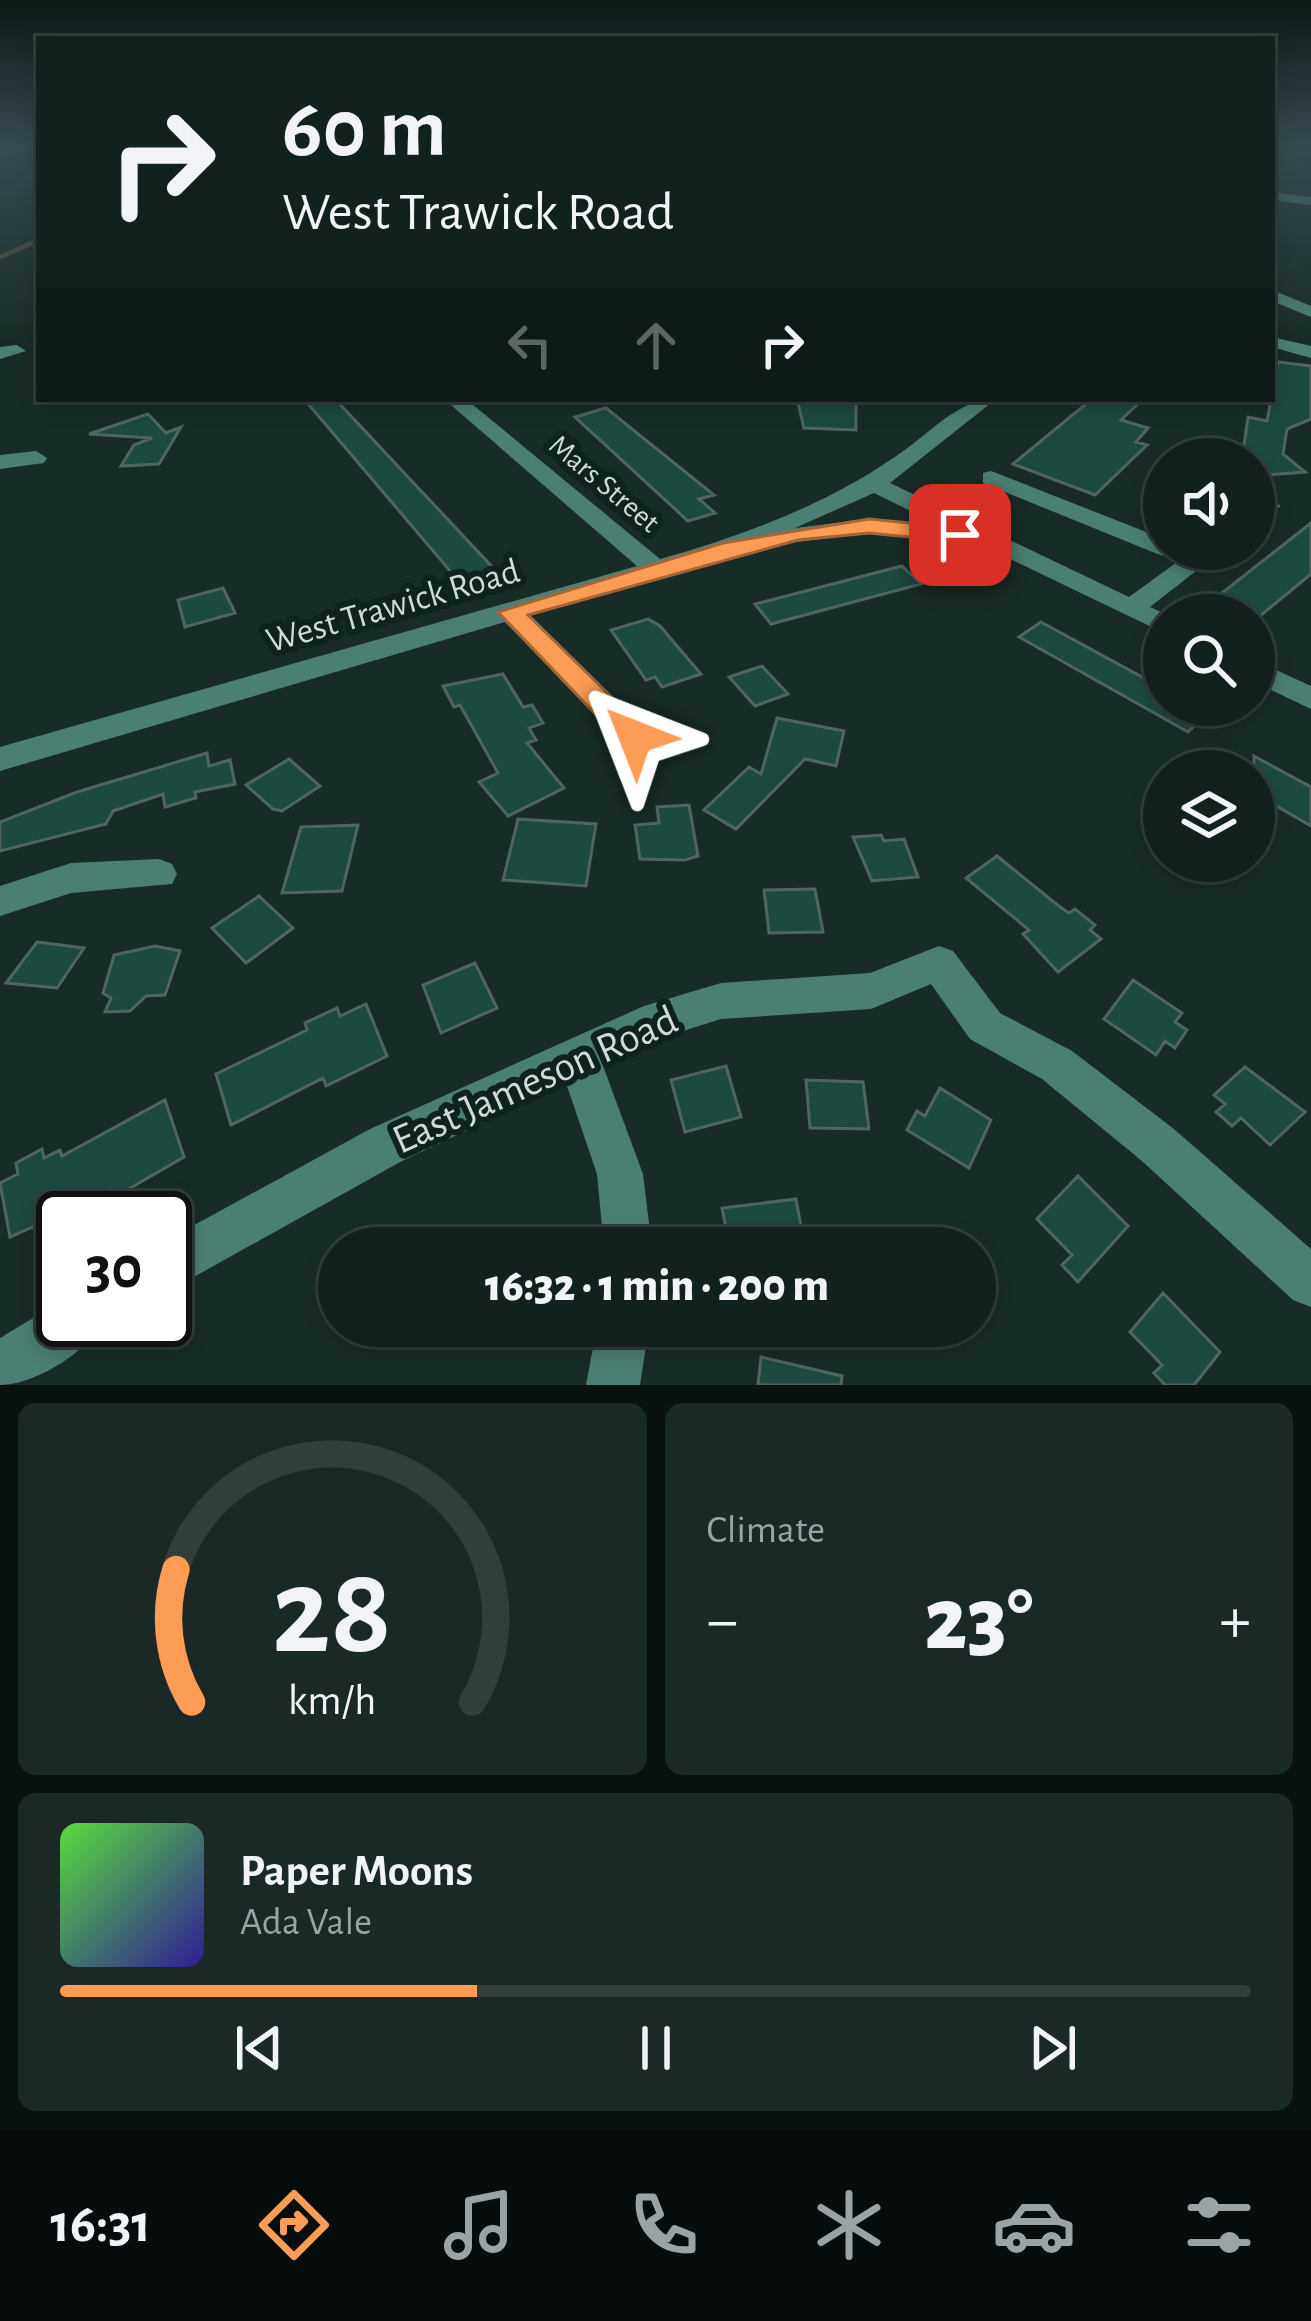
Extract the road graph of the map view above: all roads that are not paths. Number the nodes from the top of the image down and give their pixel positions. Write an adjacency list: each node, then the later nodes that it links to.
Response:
1 (1275, 297): 2 (street)
2 (1305, 309): 3 (street)
3 (1275, 310)
4 (1275, 343): 5 (street)
5 (1311, 352)
6 (458, 402): 16 (street, Mars Street)
7 (982, 402): 11 (street, West Trawick Road)
8 (36, 458): 9 (street)
9 (0, 462)
10 (991, 478): 12 (street)
11 (874, 484): 13 (street); 14 (street, West Trawick Road)
12 (1143, 539)
13 (994, 540): 14 (street); 17 (street)
14 (731, 548): 16 (street, West Trawick Road)
15 (1183, 570): 17 (street)
16 (658, 571): 18 (street, West Trawick Road)
17 (1132, 607): 19 (street)
18 (511, 612): 22 (street); 23 (street, West Trawick Road)
19 (1143, 613)
20 (1275, 681): 21 (street)
21 (1311, 699)
22 (635, 737)
23 (0, 759)
24 (159, 874): 25 (street)
25 (0, 901)
26 (577, 1054): 27 (street); 28 (street, East Jameson Road); 29 (street, East Jameson Road)
27 (626, 1227)
28 (192, 1253)
29 (1311, 1282)
30 (36, 1346): 32 (street)
31 (619, 1347): 33 (street)
32 (0, 1368)
33 (613, 1385)

